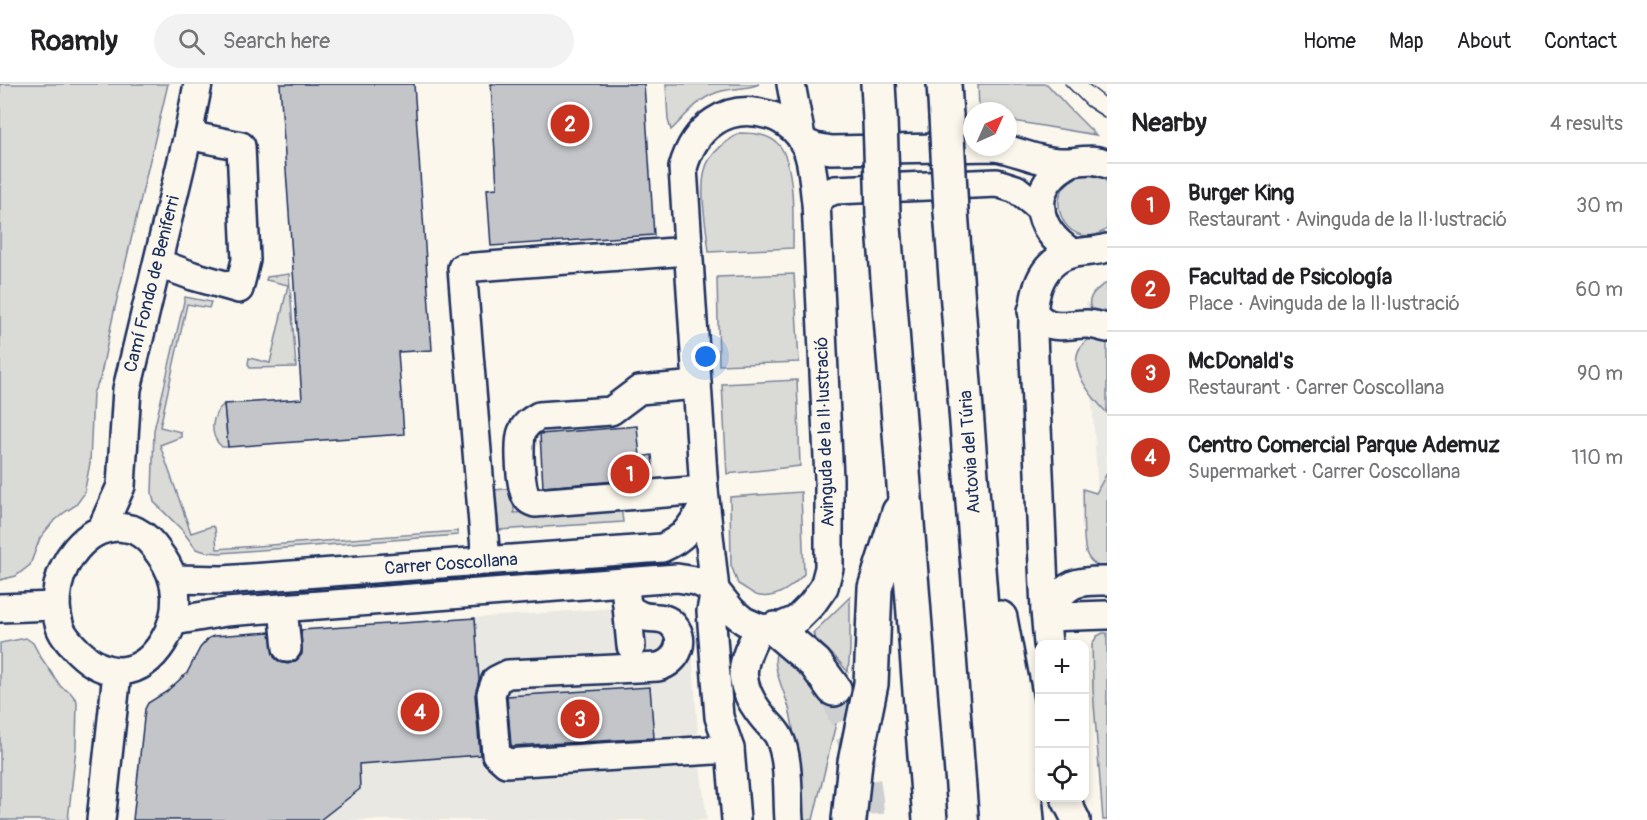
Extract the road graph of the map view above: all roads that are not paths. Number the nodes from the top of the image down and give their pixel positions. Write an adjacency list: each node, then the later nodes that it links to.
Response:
1 (198, 84): 7 (street, Camí Fondo de Beniferri)
2 (782, 84): 6 (street)
3 (791, 84): 8 (street, Avinguda de la Il·lustració)
4 (878, 84): 22 (highway, bridge)
5 (944, 84): 19 (highway, Autovia del Túria, bridge)
6 (755, 110): 8 (street); 13 (street)
7 (188, 135): 15 (street, Camí Fondo de Beniferri); 15 (street)
8 (802, 139): 9 (street); 11 (street, Avinguda de la Il·lustració)
9 (1072, 162): 10 (street); 12 (street)
10 (1107, 164)
11 (816, 202): 12 (street); 36 (street, Avinguda de la Il·lustració)
12 (1041, 209): 14 (street)
13 (688, 251): 18 (street); 25 (street)
14 (1096, 251): 16 (street)
15 (158, 263): 20 (street, Camí Fondo de Beniferri)
16 (1032, 311): 17 (street); 33 (street)
17 (1107, 328)
18 (697, 385): 21 (street); 21 (street)
19 (970, 454): 50 (highway, Autovia del Túria); 51 (highway)
20 (121, 486): 23 (street, Camí Fondo de Beniferri); 24 (street, Camí Fondo de Beniferri)
21 (705, 496): 25 (street, Carrer Coscollana); 28 (street)
22 (905, 496): 48 (highway); 49 (highway)
23 (102, 528): 24 (street); 30 (street)
24 (136, 531): 26 (street)
25 (486, 561): 26 (street, Carrer Coscollana)
26 (175, 579): 35 (street)
27 (1107, 581): 33 (street)
28 (716, 590): 29 (street, Carrer Coscollana); 36 (street); 42 (street)
29 (625, 595): 32 (street, Carrer Coscollana); 38 (street); 42 (street)
30 (55, 606): 31 (street); 40 (street)
31 (0, 608)
32 (284, 608): 35 (street, Carrer Coscollana); 39 (street)
33 (1045, 614): 34 (street); 37 (street)
34 (1107, 615)
35 (174, 621): 40 (street)
36 (767, 628): 41 (highway); 47 (street)
37 (1048, 640)
38 (631, 646)
39 (287, 648)
40 (117, 673): 45 (street)
41 (834, 689)
42 (730, 749): 46 (street)
43 (1063, 802): 52 (street)
44 (1065, 802): 53 (street)
45 (101, 820)
46 (736, 820)
47 (789, 820)
48 (849, 820)
49 (930, 820)
50 (997, 820)
51 (1027, 820)
52 (1063, 820)
53 (1076, 820)

